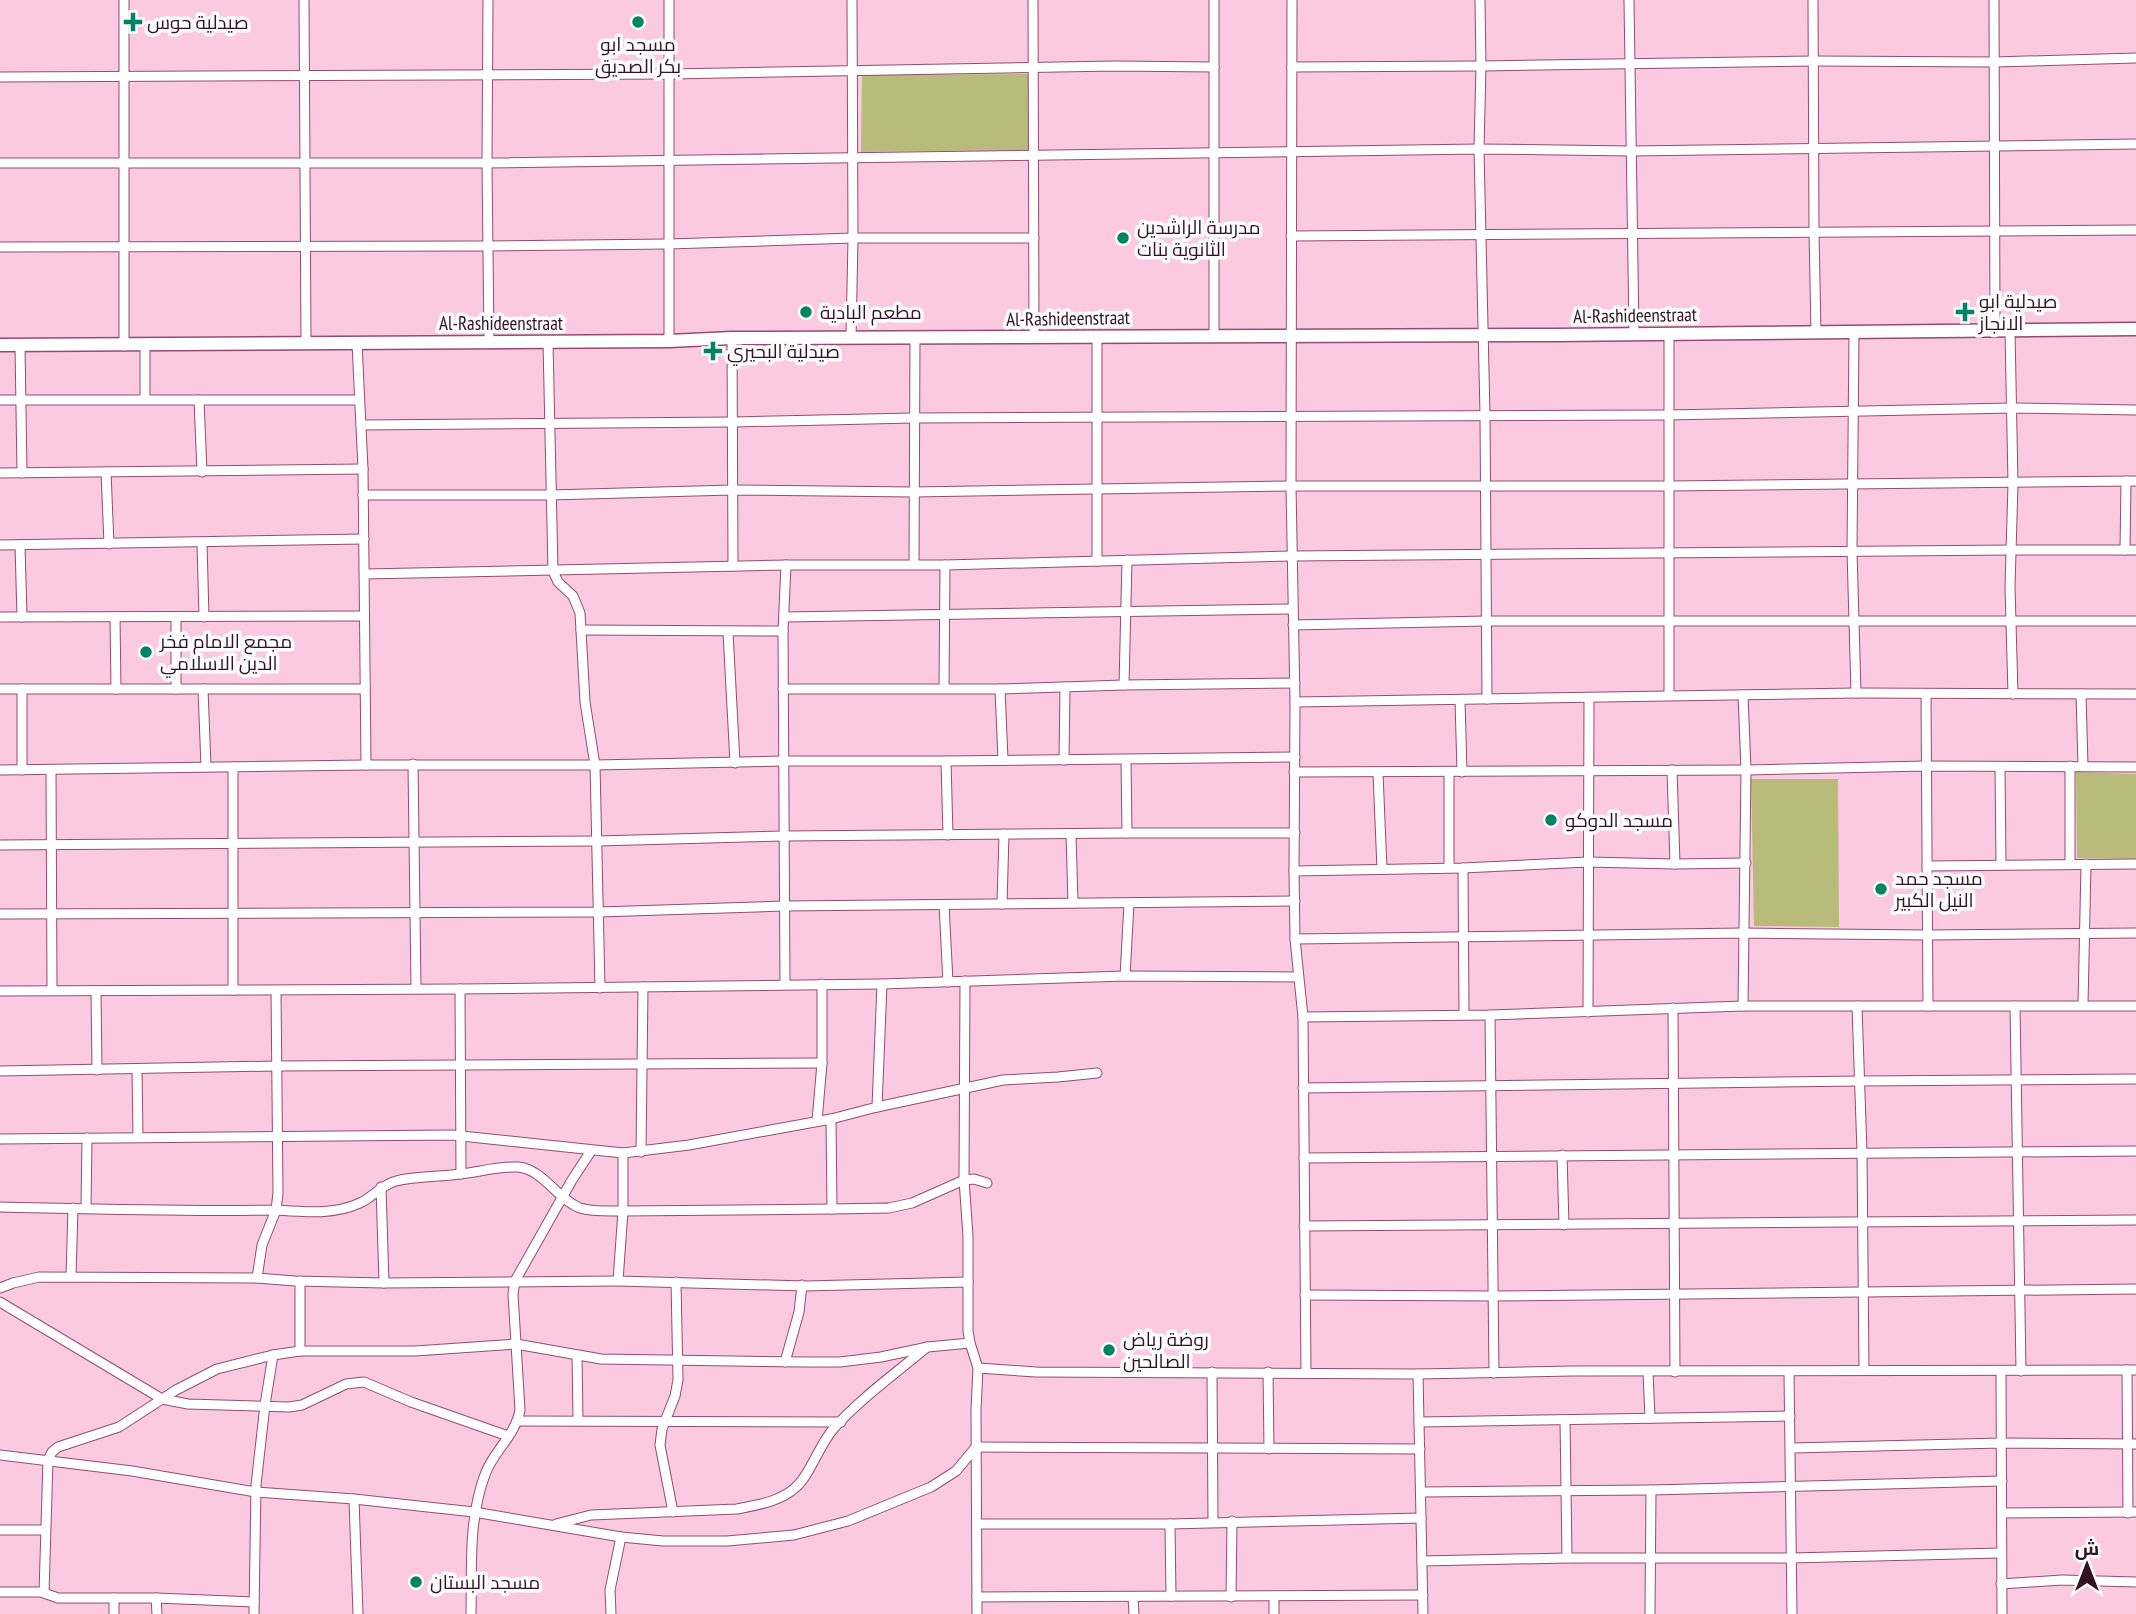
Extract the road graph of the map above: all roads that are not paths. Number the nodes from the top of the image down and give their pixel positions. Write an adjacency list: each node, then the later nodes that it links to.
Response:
1 (124, 0): 26 (street)
2 (304, 0): 25 (street)
3 (488, 0): 23 (street)
4 (668, 0): 22 (street)
5 (852, 0): 21 (street)
6 (1033, 0): 20 (street)
7 (1214, 0): 18 (street)
8 (1292, 0): 19 (street)
9 (1480, 0): 17 (street)
10 (1629, 0): 16 (street)
11 (1813, 0): 14 (street)
12 (1994, 0): 15 (street)
13 (2136, 58): 15 (street)
14 (1814, 61): 15 (street); 16 (street); 29 (street)
15 (1994, 62): 27 (street)
16 (1631, 64): 17 (street); 31 (street)
17 (1481, 66): 19 (street); 30 (street)
18 (1214, 67): 20 (street); 32 (street)
19 (1292, 67): 33 (street)
20 (1033, 68): 21 (street); 34 (street)
21 (852, 70): 22 (street); 35 (street)
22 (670, 75): 23 (street); 36 (street)
23 (488, 76): 25 (street); 39 (street)
24 (0, 77): 26 (street)
25 (304, 77): 26 (street); 38 (street)
26 (124, 78): 40 (street)
27 (1994, 144): 28 (street); 29 (street); 42 (street)
28 (2136, 144)
29 (1814, 147): 31 (street); 44 (street)
30 (1479, 149): 31 (street); 33 (street); 45 (street)
31 (1630, 150): 43 (street)
32 (1214, 152): 33 (street); 34 (street); 61 (street)
33 (1291, 152): 46 (street)
34 (1034, 155): 35 (street); 48 (street)
35 (853, 157): 36 (street); 47 (street)
36 (669, 159): 39 (street); 49 (street)
37 (0, 163): 40 (street)
38 (304, 163): 39 (street); 40 (street); 51 (street)
39 (487, 163): 52 (street)
40 (123, 164): 50 (street)
41 (2136, 230): 42 (street)
42 (1996, 231): 44 (street); 55 (street)
43 (1632, 232): 44 (street); 45 (street); 59 (street)
44 (1814, 232): 57 (street)
45 (1480, 235): 46 (street); 63 (street)
46 (1291, 236): 62 (street)
47 (853, 238): 48 (street); 49 (street); 67 (street)
48 (1034, 238): 64 (street)
49 (669, 244): 52 (street); 69 (street)
50 (125, 246): 51 (street); 53 (street); 76 (street)
51 (305, 246): 52 (street); 72 (street)
52 (488, 246): 70 (street)
53 (0, 247)
54 (2136, 330): 56 (street, Al-Rashideenstraat)
55 (1995, 331): 56 (street, Al-Rashideenstraat); 58 (street, Al-Rashideenstraat)
56 (2010, 331): 83 (street)
57 (1816, 332): 58 (street, Al-Rashideenstraat); 60 (street, Al-Rashideenstraat)
58 (1854, 332): 85 (street)
59 (1634, 333): 60 (street, Al-Rashideenstraat); 63 (street, Al-Rashideenstraat)
60 (1669, 333): 88 (street)
61 (1214, 335): 62 (street, Al-Rashideenstraat); 65 (street, Al-Rashideenstraat)
62 (1293, 335): 63 (street, Al-Rashideenstraat); 86 (street)
63 (1484, 335): 87 (street)
64 (1034, 337): 65 (street, Al-Rashideenstraat); 68 (street, Al-Rashideenstraat)
65 (1097, 337): 89 (street)
66 (732, 338): 67 (street, Al-Rashideenstraat); 69 (street, Al-Rashideenstraat); 91 (street)
67 (851, 338): 68 (street, Al-Rashideenstraat)
68 (915, 338): 90 (street)
69 (669, 341): 71 (street, Al-Rashideenstraat)
70 (489, 342): 71 (street, Al-Rashideenstraat); 73 (street, Al-Rashideenstraat)
71 (548, 342): 92 (street)
72 (306, 343): 73 (street, Al-Rashideenstraat); 77 (street, Al-Rashideenstraat)
73 (357, 343): 82 (street)
74 (0, 345): 75 (street, Al-Rashideenstraat)
75 (20, 345): 76 (street, Al-Rashideenstraat); 80 (street)
76 (124, 346): 77 (street, Al-Rashideenstraat)
77 (145, 346): 78 (street)
78 (145, 399): 80 (street); 81 (street)
79 (0, 400): 80 (street)
80 (20, 400): 98 (street)
81 (199, 400): 82 (street); 97 (street)
82 (359, 400): 93 (street)
83 (2012, 408): 84 (street); 85 (street); 101 (street)
84 (2136, 410)
85 (1854, 413): 88 (street); 100 (street)
86 (1292, 415): 87 (street); 89 (street); 102 (street)
87 (1485, 415): 88 (street); 104 (street)
88 (1668, 415): 103 (street)
89 (1095, 416): 90 (street); 105 (street)
90 (913, 418): 91 (street); 107 (street)
91 (734, 422): 92 (street); 106 (street)
92 (549, 424): 93 (street); 109 (street)
93 (361, 425): 94 (street)
94 (363, 470): 97 (street); 108 (street)
95 (0, 472): 98 (street)
96 (106, 472): 97 (street); 98 (street); 112 (street)
97 (202, 472)
98 (22, 473)
99 (2131, 481): 101 (street); 116 (street)
100 (1853, 484): 101 (street); 103 (street); 118 (street)
101 (2013, 484): 115 (street)
102 (1291, 486): 104 (street); 105 (street); 121 (street)
103 (1669, 486): 104 (street); 119 (street)
104 (1485, 487): 120 (street)
105 (1097, 489): 107 (street); 123 (street)
106 (732, 490): 107 (street); 109 (street); 127 (street)
107 (913, 492): 124 (street)
108 (363, 495): 109 (street); 110 (street)
109 (550, 495): 128 (street)
110 (364, 539): 111 (street); 129 (street)
111 (202, 543): 112 (street); 138 (street)
112 (110, 544): 114 (street)
113 (0, 545): 114 (street)
114 (20, 545): 135 (street)
115 (2012, 550): 116 (street); 118 (street); 140 (street)
116 (2125, 550): 117 (street)
117 (2136, 550)
118 (1852, 551): 119 (street); 143 (street)
119 (1668, 553): 120 (street); 142 (street)
120 (1487, 554): 121 (street); 141 (street)
121 (1292, 556): 122 (street); 130 (street)
122 (1127, 560): 123 (street); 131 (street)
123 (1097, 561): 126 (street)
124 (914, 564): 125 (street); 126 (street)
125 (786, 565): 127 (street); 139 (street)
126 (945, 565): 132 (street)
127 (733, 566): 128 (street)
128 (553, 571): 129 (street); 146 (street)
129 (365, 574): 133 (street)
130 (1293, 609): 131 (street); 145 (street)
131 (1126, 611): 132 (street); 150 (street)
132 (944, 615): 139 (street); 152 (street)
133 (364, 616): 138 (street); 158 (street)
134 (0, 617): 135 (street)
135 (22, 617): 136 (street)
136 (115, 617): 137 (street); 155 (street)
137 (176, 617): 138 (street); 156 (street)
138 (204, 617)
139 (784, 617): 147 (street)
140 (2012, 620): 143 (street); 144 (street); 163 (street)
141 (1486, 621): 142 (street); 145 (street); 170 (street)
142 (1669, 621): 143 (street); 166 (street)
143 (1853, 621): 161 (street)
144 (2136, 621)
145 (1293, 625): 149 (street)
146 (581, 630): 148 (street); 181 (street)
147 (783, 631): 148 (street); 159 (street)
148 (728, 632): 178 (street)
149 (1295, 683): 150 (street); 171 (street)
150 (1124, 685): 151 (street)
151 (1065, 687): 160 (street); 174 (street)
152 (944, 688): 159 (street); 160 (street)
153 (0, 689): 154 (street)
154 (22, 689): 155 (street); 189 (street)
155 (116, 689): 156 (street)
156 (176, 689): 157 (street)
157 (203, 689): 158 (street); 186 (street)
158 (365, 689): 180 (street)
159 (783, 689): 176 (street)
160 (1000, 689): 173 (street)
161 (1856, 693): 162 (street); 167 (street)
162 (1926, 694): 163 (street); 182 (street)
163 (2012, 694): 164 (street)
164 (2081, 694): 165 (street); 185 (street)
165 (2136, 694)
166 (1668, 695): 167 (street); 168 (street)
167 (1743, 695): 193 (street)
168 (1589, 698): 170 (street); 191 (street)
169 (1460, 699): 170 (street); 171 (street); 197 (street)
170 (1487, 699)
171 (1295, 702): 172 (street)
172 (1295, 757): 175 (street); 195 (street)
173 (1003, 760): 174 (street); 177 (street)
174 (1064, 760): 175 (street)
175 (1126, 760): 199 (street)
176 (784, 761): 177 (street); 178 (street); 204 (street)
177 (946, 761): 203 (street)
178 (735, 763): 181 (street)
179 (413, 764): 180 (street); 181 (street); 206 (street)
180 (366, 765): 187 (street)
181 (595, 765): 205 (street)
182 (1926, 766): 183 (street); 193 (street); 217 (street)
183 (2000, 766): 184 (street); 216 (street)
184 (2070, 766): 185 (street); 213 (street)
185 (2083, 766): 188 (street)
186 (206, 767): 187 (street); 190 (street)
187 (233, 767): 208 (street)
188 (2136, 767)
189 (22, 770): 190 (street); 194 (street)
190 (51, 770): 207 (street)
191 (1588, 770): 192 (street); 197 (street); 210 (street)
192 (1672, 770): 193 (street); 212 (street)
193 (1745, 770): 211 (street)
194 (0, 771)
195 (1294, 772): 198 (street); 200 (street)
196 (1449, 772): 197 (street); 198 (street); 218 (street)
197 (1462, 772)
198 (1378, 773): 220 (street)
199 (1127, 833): 200 (street); 202 (street)
200 (1295, 833): 221 (street)
201 (1004, 834): 202 (street); 203 (street); 224 (street)
202 (1071, 834): 223 (street)
203 (948, 835): 204 (street)
204 (785, 836): 205 (street); 227 (street)
205 (598, 841): 206 (street); 230 (street)
206 (414, 842): 208 (street); 228 (street)
207 (51, 844): 208 (street); 209 (street); 232 (street)
208 (232, 844): 229 (street)
209 (0, 845)
210 (1588, 863): 212 (street); 219 (street); 236 (street)
211 (1745, 863): 212 (street); 233 (street)
212 (1675, 864)
213 (2070, 864): 214 (street); 216 (street)
214 (2086, 864): 215 (street); 234 (street)
215 (2136, 864)
216 (2001, 865): 217 (street)
217 (1927, 866): 237 (street)
218 (1449, 867): 219 (street); 220 (street)
219 (1463, 868): 238 (street)
220 (1382, 869): 221 (street)
221 (1294, 871): 222 (street)
222 (1295, 901): 225 (street); 239 (street)
223 (1073, 903): 224 (street); 225 (street)
224 (1002, 904): 226 (street)
225 (1129, 904): 240 (street)
226 (944, 905): 227 (street); 243 (street)
227 (784, 906): 230 (street); 244 (street)
228 (415, 911): 229 (street); 230 (street); 248 (street)
229 (233, 912): 232 (street); 252 (street)
230 (599, 912): 249 (street)
231 (0, 914): 232 (street)
232 (51, 914): 251 (street)
233 (1743, 933): 236 (street); 237 (street); 257 (street)
234 (2084, 933): 235 (street); 237 (street); 256 (street)
235 (2136, 933)
236 (1588, 935): 238 (street); 263 (street)
237 (1928, 935): 259 (street)
238 (1464, 938): 239 (street); 264 (street)
239 (1295, 939): 241 (street)
240 (1125, 976): 241 (street); 242 (street)
241 (1297, 977): 266 (street)
242 (965, 981): 243 (street); 280 (street)
243 (948, 982): 246 (street)
244 (785, 984): 245 (street); 247 (street)
245 (822, 984): 246 (street); 267 (street)
246 (882, 984): 282 (street)
247 (643, 987): 249 (street); 268 (street)
248 (416, 988): 250 (street); 253 (street)
249 (600, 988): 250 (street)
250 (460, 989): 270 (street)
251 (52, 990): 254 (street); 255 (street)
252 (233, 990): 253 (street); 255 (street)
253 (276, 990): 269 (street)
254 (0, 991)
255 (96, 991): 273 (street)
256 (2083, 1005): 260 (street); 261 (street)
257 (1743, 1006): 258 (street); 262 (street)
258 (1857, 1006): 259 (street); 277 (street)
259 (1928, 1006): 260 (street)
260 (2015, 1006): 275 (street)
261 (2136, 1006)
262 (1672, 1008): 263 (street); 278 (street)
263 (1588, 1012): 265 (street)
264 (1464, 1014): 265 (street); 266 (street)
265 (1490, 1015): 279 (street)
266 (1303, 1017): 281 (street)
267 (822, 1063): 268 (street); 284 (street)
268 (641, 1065): 270 (street); 292 (street)
269 (276, 1066): 270 (street); 271 (street); 287 (street)
270 (460, 1066): 285 (street)
271 (137, 1069): 273 (street); 286 (street)
272 (0, 1070): 273 (street)
273 (97, 1070)
274 (1097, 1073): 280 (street)
275 (2016, 1079): 276 (street); 277 (street); 294 (street)
276 (2136, 1080)
277 (1860, 1081): 278 (street); 293 (street)
278 (1673, 1084): 279 (street); 298 (street)
279 (1492, 1086): 281 (street); 296 (street)
280 (965, 1087): 282 (street); 301 (street)
281 (1303, 1088): 299 (street)
282 (877, 1107): 283 (street)
283 (831, 1119): 284 (street); 308 (street)
284 (817, 1121): 292 (street)
285 (460, 1135): 287 (street); 290 (street); 300 (street)
286 (138, 1137): 287 (street); 288 (street)
287 (277, 1137): 309 (street)
288 (87, 1138): 289 (street); 307 (street)
289 (0, 1139)
290 (592, 1151): 295 (street); 304 (street)
291 (2136, 1151): 294 (street)
292 (641, 1152): 295 (street)
293 (1862, 1152): 294 (street); 298 (street); 312 (street)
294 (2017, 1152): 313 (street)
295 (623, 1153): 310 (street)
296 (1492, 1155): 297 (street); 299 (street); 317 (street)
297 (1562, 1155): 298 (street); 315 (street)
298 (1674, 1155): 314 (street)
299 (1304, 1157): 316 (street)
300 (461, 1174): 303 (street); 304 (street)
301 (964, 1180): 302 (street); 308 (street); 324 (street)
302 (987, 1183)
303 (381, 1187): 309 (street); 325 (street)
304 (563, 1195): 310 (street); 321 (street)
305 (0, 1208): 306 (street)
306 (73, 1208): 307 (street); 318 (street)
307 (86, 1208): 309 (street)
308 (832, 1209): 310 (street)
309 (276, 1210): 319 (street)
310 (623, 1211): 322 (street)
311 (2136, 1220): 313 (street)
312 (1862, 1221): 313 (street); 314 (street); 330 (street)
313 (2018, 1221): 328 (street)
314 (1673, 1224): 315 (street); 331 (street)
315 (1564, 1225): 317 (street)
316 (1304, 1226): 317 (street); 332 (street)
317 (1492, 1226): 333 (street)
318 (71, 1276): 319 (street); 327 (street)
319 (257, 1278): 320 (street)
320 (300, 1281): 325 (street); 338 (street)
321 (515, 1281): 322 (street); 325 (street); 336 (street)
322 (618, 1281): 323 (street)
323 (676, 1282): 326 (street); 341 (street)
324 (968, 1282): 326 (street); 335 (street)
325 (384, 1283)
326 (802, 1285): 342 (street)
327 (0, 1288)
328 (2019, 1289): 329 (street); 330 (street); 348 (street)
329 (2136, 1289)
330 (1863, 1292): 331 (street); 344 (street)
331 (1674, 1294): 333 (street); 352 (street)
332 (1305, 1296): 333 (street); 353 (street)
333 (1493, 1296): 354 (street)
334 (0, 1302): 356 (street)
335 (970, 1343): 337 (street); 343 (street)
336 (516, 1344): 338 (street); 340 (street); 362 (street)
337 (928, 1347): 342 (street); 364 (street)
338 (300, 1351): 339 (street)
339 (273, 1354): 356 (street); 357 (street)
340 (577, 1356): 341 (street); 360 (street)
341 (678, 1360): 342 (street); 363 (street)
342 (785, 1362)
343 (978, 1368): 349 (street); 369 (street)
344 (1864, 1370): 346 (street); 347 (street)
345 (2131, 1370): 348 (street); 368 (street)
346 (1790, 1371): 352 (street); 358 (street)
347 (2001, 1371): 348 (street); 367 (street)
348 (2021, 1371)
349 (1212, 1372): 350 (street); 371 (street)
350 (1268, 1372): 353 (street); 372 (street)
351 (1648, 1372): 352 (street); 354 (street); 359 (street)
352 (1675, 1372)
353 (1306, 1373): 355 (street)
354 (1494, 1373): 355 (street)
355 (1418, 1374): 365 (street)
356 (162, 1399): 357 (street); 375 (street)
357 (265, 1405): 366 (street); 380 (street)
358 (1790, 1416): 359 (street); 370 (street)
359 (1650, 1418): 361 (street)
360 (578, 1420): 362 (street); 363 (street)
361 (1565, 1420): 365 (street); 378 (street)
362 (517, 1421): 366 (street)
363 (665, 1421): 364 (street); 384 (street)
364 (841, 1422): 384 (street)
365 (1419, 1422): 373 (street)
366 (508, 1436): 383 (street)
367 (2002, 1443): 368 (street); 370 (street); 376 (street)
368 (2132, 1444): 386 (street)
369 (976, 1447): 371 (street); 390 (street); 395 (street)
370 (1792, 1448): 377 (street)
371 (1212, 1449): 372 (street); 389 (street)
372 (1269, 1449): 373 (street)
373 (1420, 1449): 381 (street)
374 (0, 1455): 375 (street)
375 (48, 1460): 380 (street); 394 (street)
376 (2002, 1481): 377 (street); 385 (street)
377 (1791, 1485): 379 (street); 399 (street)
378 (1566, 1490): 379 (street); 381 (street); 397 (street)
379 (1651, 1490): 398 (street)
380 (256, 1492): 382 (street); 413 (street)
381 (1421, 1492): 387 (street)
382 (354, 1499): 383 (street); 417 (street)
383 (474, 1512): 392 (street); 418 (street)
384 (673, 1512): 392 (street)
385 (2002, 1513): 386 (street); 396 (street)
386 (2132, 1513)
387 (1421, 1518): 388 (street); 400 (street)
388 (1232, 1521): 389 (street); 410 (street)
389 (1213, 1522): 391 (street)
390 (977, 1524): 391 (street); 408 (street)
391 (1170, 1524): 406 (street)
392 (554, 1525): 395 (street)
393 (0, 1530): 394 (street)
394 (45, 1531): 404 (street)
395 (621, 1537): 419 (street)
396 (2001, 1553): 399 (street); 402 (street)
397 (1567, 1558): 398 (street); 400 (street)
398 (1651, 1558): 399 (street); 424 (street)
399 (1791, 1558): 425 (street)
400 (1422, 1561): 405 (street)
401 (2136, 1582): 402 (street)
402 (2001, 1584): 426 (street)
403 (0, 1592): 404 (street)
404 (44, 1593): 411 (street)
405 (1423, 1595): 407 (street); 423 (street)
406 (1171, 1596): 409 (street); 410 (street)
407 (1274, 1596): 410 (street); 422 (street)
408 (977, 1597): 409 (street); 420 (street)
409 (1133, 1597): 421 (street)
410 (1231, 1597)
411 (114, 1598): 412 (street); 414 (street)
412 (156, 1598): 413 (street); 415 (street)
413 (254, 1602): 416 (street)
414 (114, 1614)
415 (157, 1614)
416 (254, 1614)
417 (358, 1614)
418 (471, 1614)
419 (611, 1614)
420 (977, 1614)
421 (1134, 1614)
422 (1274, 1614)
423 (1423, 1614)
424 (1650, 1614)
425 (1792, 1614)
426 (2002, 1614)

